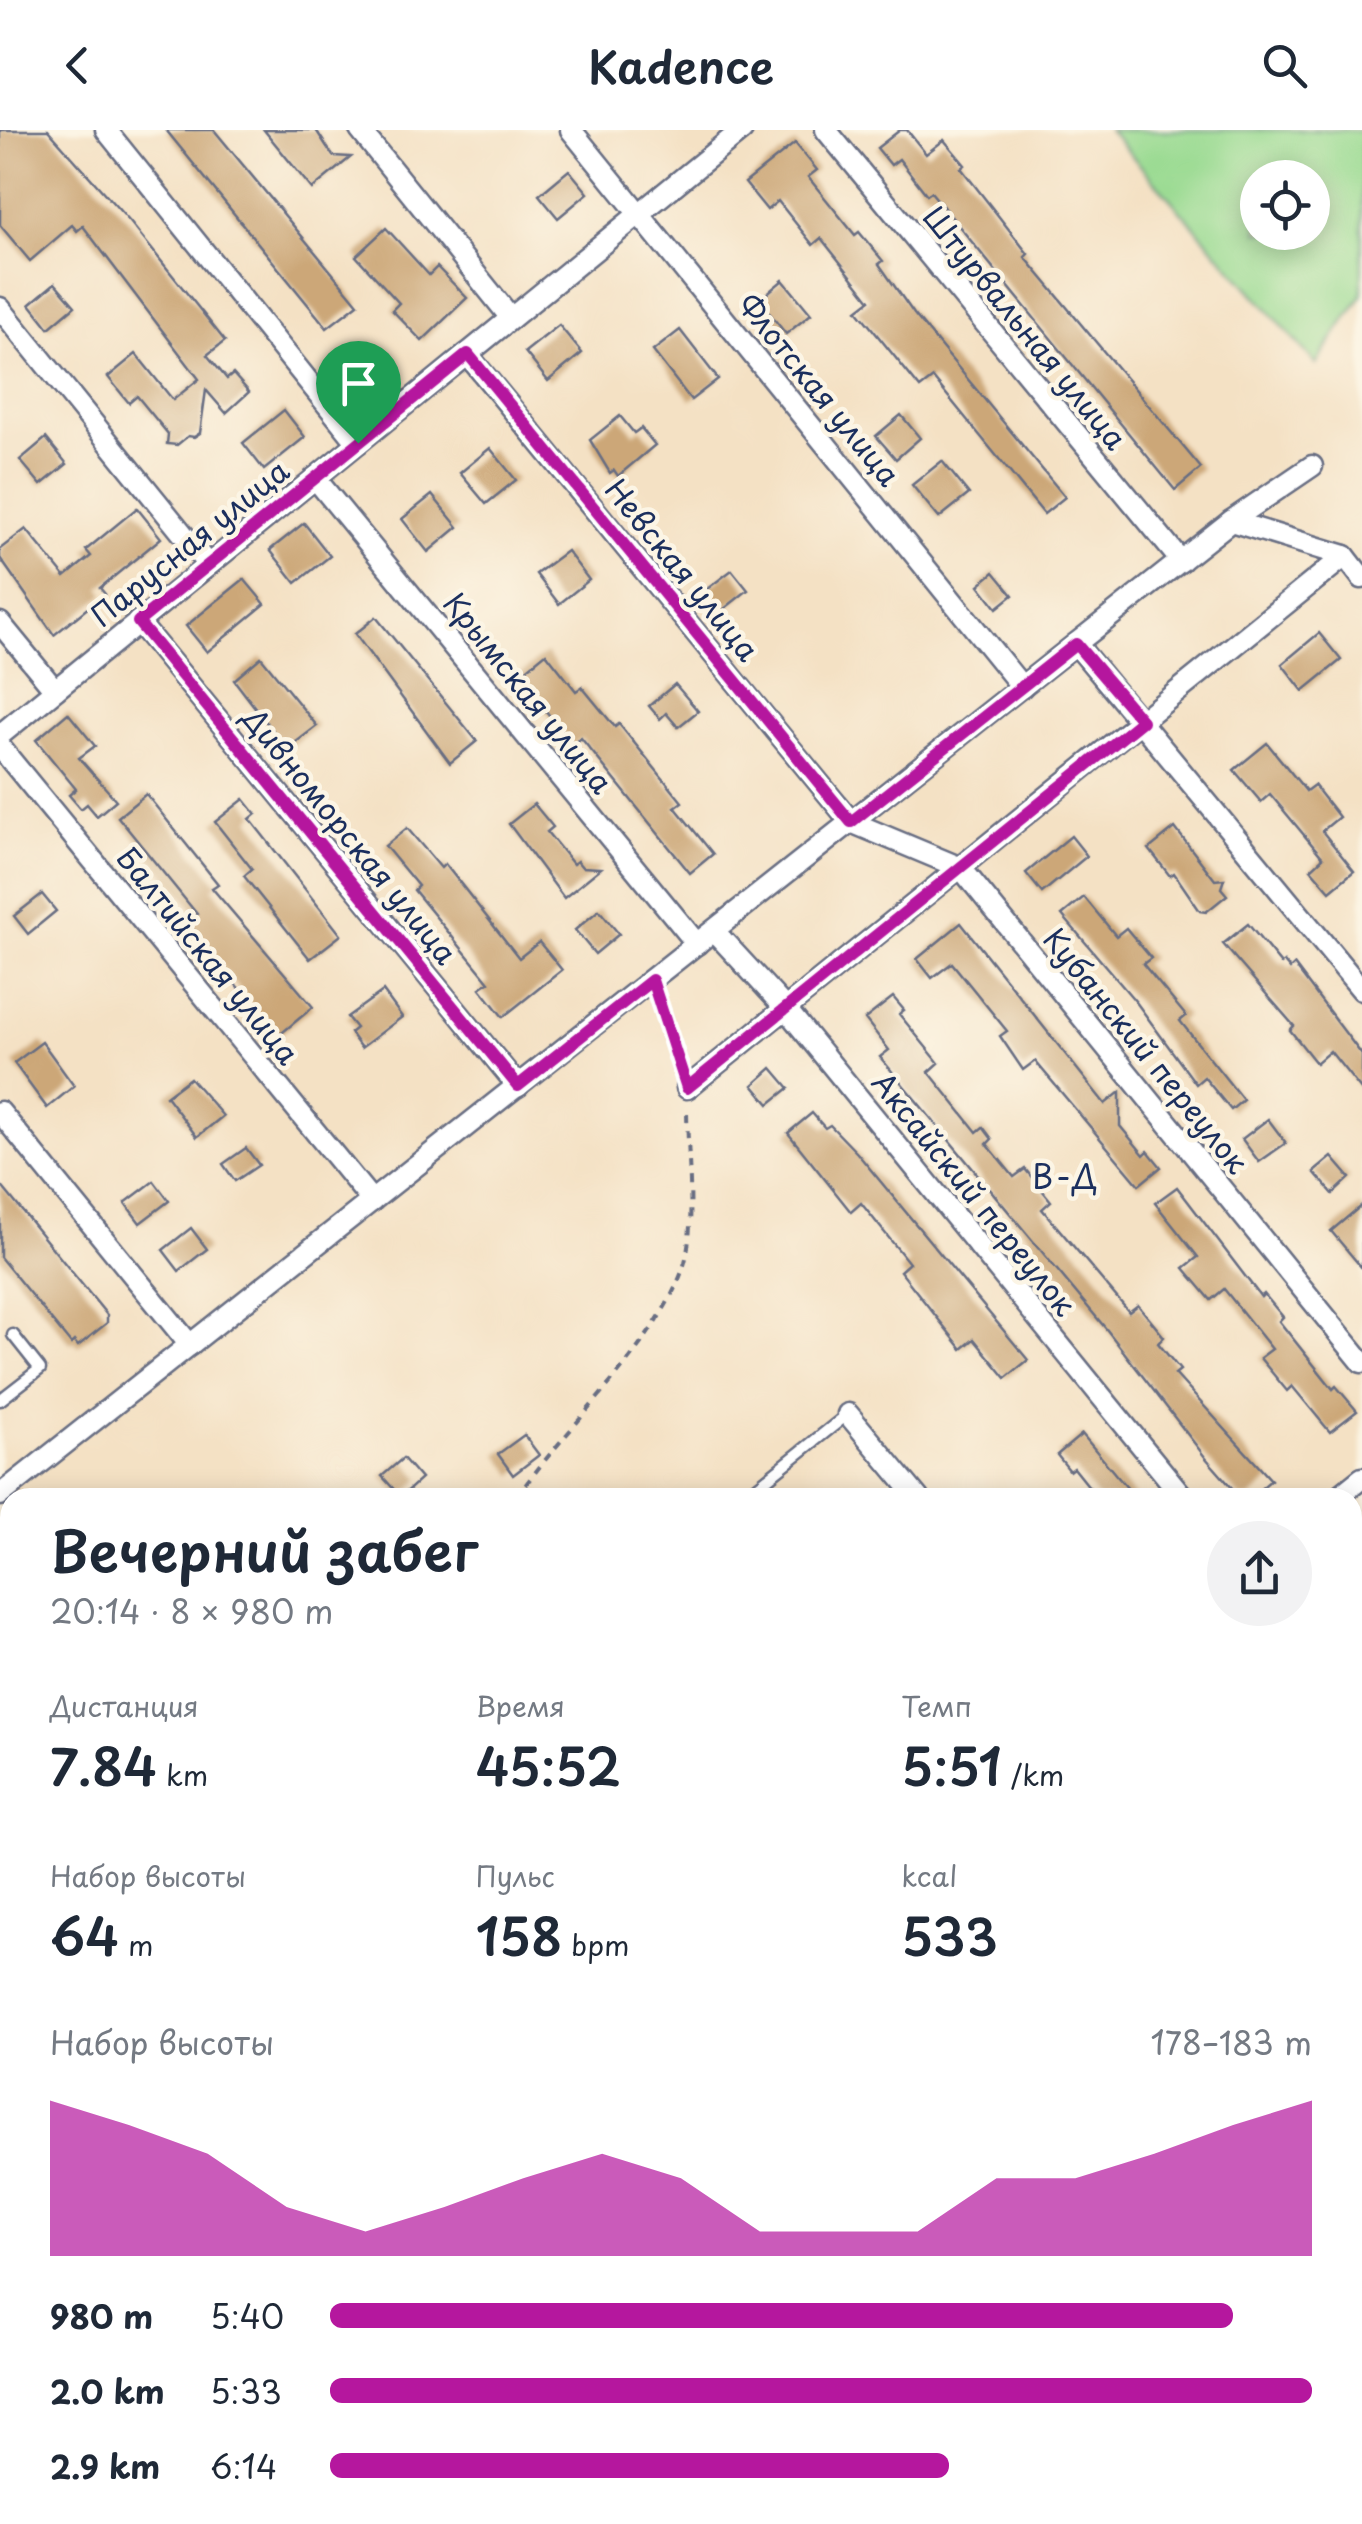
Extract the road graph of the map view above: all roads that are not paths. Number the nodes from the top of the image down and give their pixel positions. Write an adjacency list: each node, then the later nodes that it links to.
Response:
1 (106, 130): 10 (street)
2 (360, 130): 8 (street)
3 (571, 130): 6 (street, Флотская улица)
4 (742, 130): 6 (street, Парусная улица)
5 (826, 130): 15 (street, Штурвальная улица)
6 (640, 214): 8 (street, Парусная улица); 21 (street, Флотская улица)
7 (0, 308): 16 (street)
8 (511, 318): 9 (street, Парусная улица)
9 (468, 354): 10 (street, Парусная улица); 26 (street, Невская улица)
10 (358, 443): 12 (street, Парусная улица)
11 (1312, 466): 13 (street)
12 (315, 478): 16 (street, Парусная улица); 28 (street, Крымская улица)
13 (1232, 521): 14 (street); 15 (street)
14 (1345, 556): 17 (street); 23 (street)
15 (1180, 562): 20 (street)
16 (208, 565): 18 (street, Парусная улица)
17 (1362, 578)
18 (138, 622): 22 (street, Парусная улица); 31 (street, Дивноморская улица)
19 (0, 623): 22 (street)
20 (1076, 644): 21 (street); 23 (street)
21 (1022, 687): 26 (street)
22 (55, 690): 24 (street, Парусная улица)
23 (1142, 721): 27 (street); 29 (street)
24 (0, 735)
25 (0, 747): 34 (street, Балтийская улица)
26 (851, 822): 27 (street, Кубанский переулок); 28 (street)
27 (960, 868): 30 (street); 37 (street, Кубанский переулок)
28 (705, 938): 30 (street, Аксайский переулок); 31 (street)
29 (1362, 990)
30 (786, 1009): 32 (street); 43 (street, Аксайский переулок)
31 (518, 1086): 34 (street)
32 (687, 1088)
33 (0, 1112): 36 (street)
34 (372, 1201): 36 (street)
35 (13, 1336): 38 (lane)
36 (190, 1344): 40 (street)
37 (1362, 1362)
38 (0, 1400)
39 (848, 1414): 41 (lane); 42 (street)
40 (9, 1488)
41 (756, 1488)
42 (910, 1488)
43 (1176, 1488)

